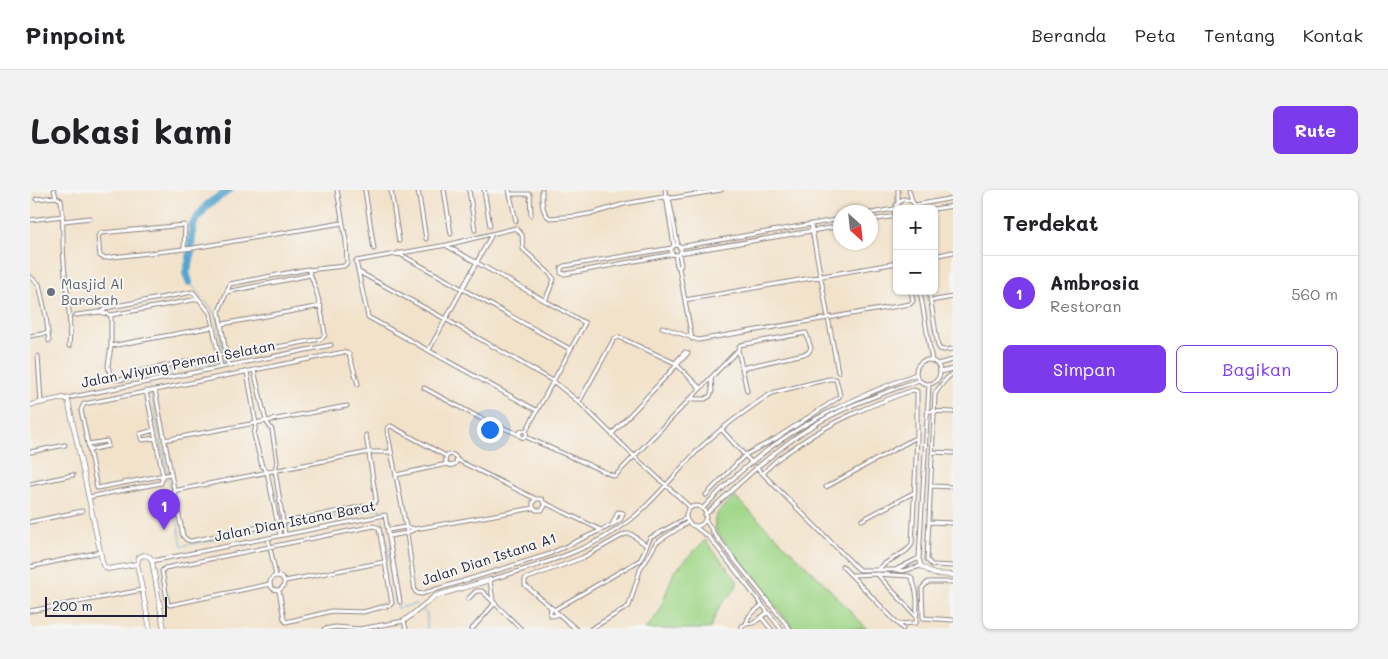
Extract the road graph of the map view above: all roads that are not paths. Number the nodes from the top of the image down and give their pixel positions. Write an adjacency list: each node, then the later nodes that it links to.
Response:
1 (54, 190): 15 (street)
2 (336, 190): 35 (street)
3 (365, 190): 48 (street)
4 (391, 190): 44 (street)
5 (418, 190): 43 (street)
6 (444, 190): 41 (street)
7 (469, 190): 39 (street)
8 (484, 190): 37 (street)
9 (542, 190): 14 (street)
10 (721, 190): 14 (street)
11 (898, 190): 19 (street)
12 (909, 190): 18 (street)
13 (510, 192): 27 (street); 34 (street)
14 (667, 196): 46 (street)
15 (56, 197): 17 (street); 29 (street)
16 (953, 198): 22 (street)
17 (36, 199)
18 (912, 201): 19 (street); 21 (street)
19 (898, 202): 20 (street)
20 (896, 205)
21 (915, 205)
22 (924, 205)
23 (953, 206): 24 (street)
24 (938, 208)
25 (893, 209): 26 (street)
26 (878, 212)
27 (531, 215)
28 (893, 216): 31 (street)
29 (64, 218): 30 (street); 32 (street); 84 (street)
30 (90, 218)
31 (878, 219)
32 (30, 220)
33 (833, 220): 36 (street)
34 (516, 221)
35 (342, 223): 47 (street); 55 (street)
36 (811, 224): 40 (street); 46 (street)
37 (490, 226)
38 (833, 227): 40 (street)
39 (475, 230)
40 (812, 231): 51 (street); 58 (street)
41 (451, 234)
42 (491, 235): 45 (street); 53 (street); 68 (street)
43 (426, 239)
44 (399, 240)
45 (447, 245): 50 (street); 53 (street)
46 (676, 247): 51 (street); 51 (street); 51 (street)
47 (186, 249): 47 (street)
48 (374, 249)
49 (953, 252): 52 (street)
50 (397, 253): 56 (street); 60 (street)
51 (677, 254): 67 (street)
52 (938, 255)
53 (477, 262): 60 (street); 68 (street)
54 (893, 264): 58 (street)
55 (307, 269): 57 (street); 61 (street)
56 (358, 272): 75 (street); 88 (street)
57 (310, 275): 61 (street); 70 (street)
58 (820, 276): 67 (street); 74 (street)
59 (30, 277): 79 (street)
60 (462, 290): 75 (street); 87 (street)
61 (226, 292): 76 (street)
62 (912, 295): 74 (street)
63 (921, 295): 95 (street)
64 (929, 295): 69 (street)
65 (953, 297): 69 (street)
66 (198, 299): 71 (street); 73 (street); 78 (street)
67 (685, 300): 81 (street)
68 (545, 301): 87 (street)
69 (930, 301): 86 (street)
70 (321, 306): 76 (street); 90 (street)
71 (100, 312): 72 (street); 73 (street)
72 (76, 315)
73 (110, 315): 85 (street)
74 (828, 319): 81 (street); 103 (street)
75 (447, 320): 88 (street); 109 (street)
76 (222, 324): 90 (street)
77 (662, 326): 81 (street)
78 (213, 327): 85 (street); 92 (street)
79 (48, 333): 80 (street); 82 (street)
80 (30, 336)
81 (692, 339)
82 (49, 341)
83 (331, 345): 94 (street, Jalan Wiyung Permai Selatan)
84 (69, 346)
85 (111, 346): 92 (street)
86 (953, 348)
87 (570, 349): 109 (street)
88 (429, 350): 122 (street)
89 (738, 350): 100 (street); 100 (street); 107 (street)
90 (227, 354): 92 (street); 98 (street)
91 (38, 356): 119 (street)
92 (220, 356): 99 (street)
93 (953, 360): 97 (street)
94 (250, 361): 98 (street, Jalan Wiyung Permai Selatan); 102 (street)
95 (932, 361): 97 (street); 105 (street)
96 (676, 364): 113 (street); 118 (street); 131 (street)
97 (937, 364): 104 (street)
98 (228, 365): 99 (street, Jalan Wiyung Permai Selatan)
99 (221, 366): 116 (street, Jalan Wiyung Permai Selatan)
100 (742, 368): 114 (street)
101 (953, 369): 104 (street)
102 (251, 370): 110 (street); 115 (street); 126 (street); 127 (street)
103 (838, 372)
104 (940, 372): 111 (street)
105 (916, 374): 108 (street); 152 (street)
106 (953, 374): 124 (street)
107 (711, 377): 113 (street); 117 (street)
108 (919, 380): 111 (street); 154 (street)
109 (553, 381): 118 (street); 122 (street)
110 (358, 384)
111 (929, 384): 123 (street)
112 (424, 388): 133 (street)
113 (700, 388): 117 (street)
114 (747, 390)
115 (150, 391): 128 (street); 137 (street); 139 (street)
116 (67, 398): 119 (street, Jalan Wiyung Permai Selatan); 170 (street)
117 (689, 399): 150 (street)
118 (579, 402): 131 (street)
119 (41, 403): 120 (street, Jalan Wiyung Permai Selatan)
120 (30, 405)
121 (347, 406): 126 (street)
122 (536, 410): 130 (street)
123 (928, 411): 124 (street); 200 (street)
124 (933, 411): 125 (street); 146 (street)
125 (953, 412)
126 (266, 421): 127 (street); 155 (street)
127 (256, 424): 137 (street); 156 (street)
128 (154, 430): 135 (street); 135 (street)
129 (721, 430): 148 (street); 148 (street); 163 (street)
130 (526, 431): 133 (street); 134 (street)
131 (612, 434): 150 (street)
132 (366, 435): 144 (street)
133 (520, 435): 134 (street)
134 (526, 437): 150 (street)
135 (156, 438): 160 (street)
136 (917, 438): 158 (street); 165 (street); 168 (street)
137 (164, 440): 157 (street)
138 (101, 441): 139 (street); 141 (street); 141 (street)
139 (88, 444): 142 (street)
140 (65, 445): 143 (street)
141 (102, 448): 142 (street)
142 (89, 450): 160 (street)
143 (30, 452)
144 (369, 452): 145 (street); 155 (street); 183 (street)
145 (391, 452): 149 (street, Jalan Dian Istana A1); 161 (street, Jalan Dian Istana A1)
146 (932, 452): 147 (street); 164 (street)
147 (953, 453)
148 (745, 455): 152 (street); 169 (street)
149 (446, 456): 151 (street); 153 (street)
150 (635, 457): 163 (street)
151 (457, 460): 153 (street); 171 (street)
152 (752, 462): 175 (street)
153 (447, 464): 161 (street)
154 (756, 467): 158 (street); 177 (street)
155 (275, 470): 156 (street); 183 (street)
156 (267, 472): 167 (street); 185 (street)
157 (169, 474): 160 (street); 167 (street)
158 (763, 474): 211 (street)
159 (73, 475): 162 (street)
160 (163, 475): 170 (street)
161 (396, 475): 188 (street, Jalan Dian Istana A1)
162 (30, 484)
163 (665, 485): 174 (street); 219 (street)
164 (931, 486): 166 (street); 182 (street)
165 (826, 487)
166 (953, 487)
167 (173, 491): 185 (street)
168 (915, 492): 179 (street); 211 (street)
169 (706, 495)
170 (89, 497): 199 (street)
171 (536, 499): 172 (street); 173 (street)
172 (545, 503): 173 (street); 191 (street)
173 (534, 508): 189 (street)
174 (691, 508): 175 (street); 178 (street)
175 (702, 509): 177 (street)
176 (82, 511): 180 (street)
177 (705, 517): 187 (street); 250 (street)
178 (686, 518): 181 (street); 197 (street)
179 (862, 520)
180 (30, 522)
181 (688, 522): 187 (street); 203 (street)
182 (929, 522): 184 (street); 208 (street)
183 (284, 523): 185 (street); 192 (street)
184 (953, 523)
185 (278, 524): 194 (street)
186 (612, 525): 191 (street, Jalan Dian Istana A1)
187 (694, 526): 228 (street)
188 (406, 527): 189 (street); 190 (street); 193 (street, Jalan Dian Istana A1)
189 (415, 529): 193 (street)
190 (388, 530): 192 (street, Jalan Dian Istana Barat); 195 (street, Jalan Dian Istana Barat)
191 (601, 530): 193 (street, Jalan Dian Istana A1)
192 (285, 533): 194 (street, Jalan Dian Istana Barat)
193 (407, 533): 195 (street)
194 (280, 534): 196 (street, Jalan Dian Istana Barat)
195 (389, 536): 226 (street, Jalan Dian Istana Barat)
196 (268, 538): 198 (street); 201 (street, Jalan Dian Istana Barat)
197 (646, 544): 202 (street); 229 (street)
198 (270, 546): 204 (street); 217 (street); 222 (street)
199 (100, 552): 205 (street); 209 (street)
200 (919, 558): 207 (street); 213 (street)
201 (152, 560): 205 (street); 240 (street)
202 (640, 560): 203 (street); 210 (street); 229 (street)
203 (646, 561): 210 (street)
204 (384, 562): 220 (street); 224 (street)
205 (137, 564): 223 (street)
206 (842, 566): 215 (street)
207 (921, 566): 212 (street); 216 (street)
208 (953, 566)
209 (30, 567)
210 (641, 567): 246 (street)
211 (879, 569): 213 (street)
212 (912, 569): 213 (street); 218 (street)
213 (897, 570)
214 (877, 574): 215 (street); 218 (street); 233 (street)
215 (852, 575): 238 (street)
216 (953, 575)
217 (276, 576): 220 (street); 222 (street)
218 (911, 577): 233 (street)
219 (490, 580): 227 (street); 236 (street)
220 (285, 581): 224 (street)
221 (953, 582): 235 (street)
222 (270, 584): 224 (street)
223 (142, 590): 230 (street); 239 (street)
224 (279, 590)
225 (468, 599): 227 (street)
226 (400, 602)
227 (494, 602): 243 (street); 244 (street)
228 (762, 605): 231 (street); 237 (street)
229 (553, 609): 232 (street); 232 (street)
230 (30, 612)
231 (768, 612): 234 (street); 249 (street)
232 (558, 614): 245 (street)
233 (916, 616): 238 (street)
234 (762, 617): 237 (street); 248 (street)
235 (953, 620)
236 (404, 621): 241 (street); 242 (street)
237 (746, 624): 247 (street)
238 (899, 624): 251 (street)
239 (150, 629)
240 (164, 629)
241 (324, 629)
242 (406, 629)
243 (472, 629)
244 (521, 629)
245 (576, 629)
246 (591, 629)
247 (742, 629)
248 (771, 629)
249 (781, 629)
250 (790, 629)
251 (903, 629)

